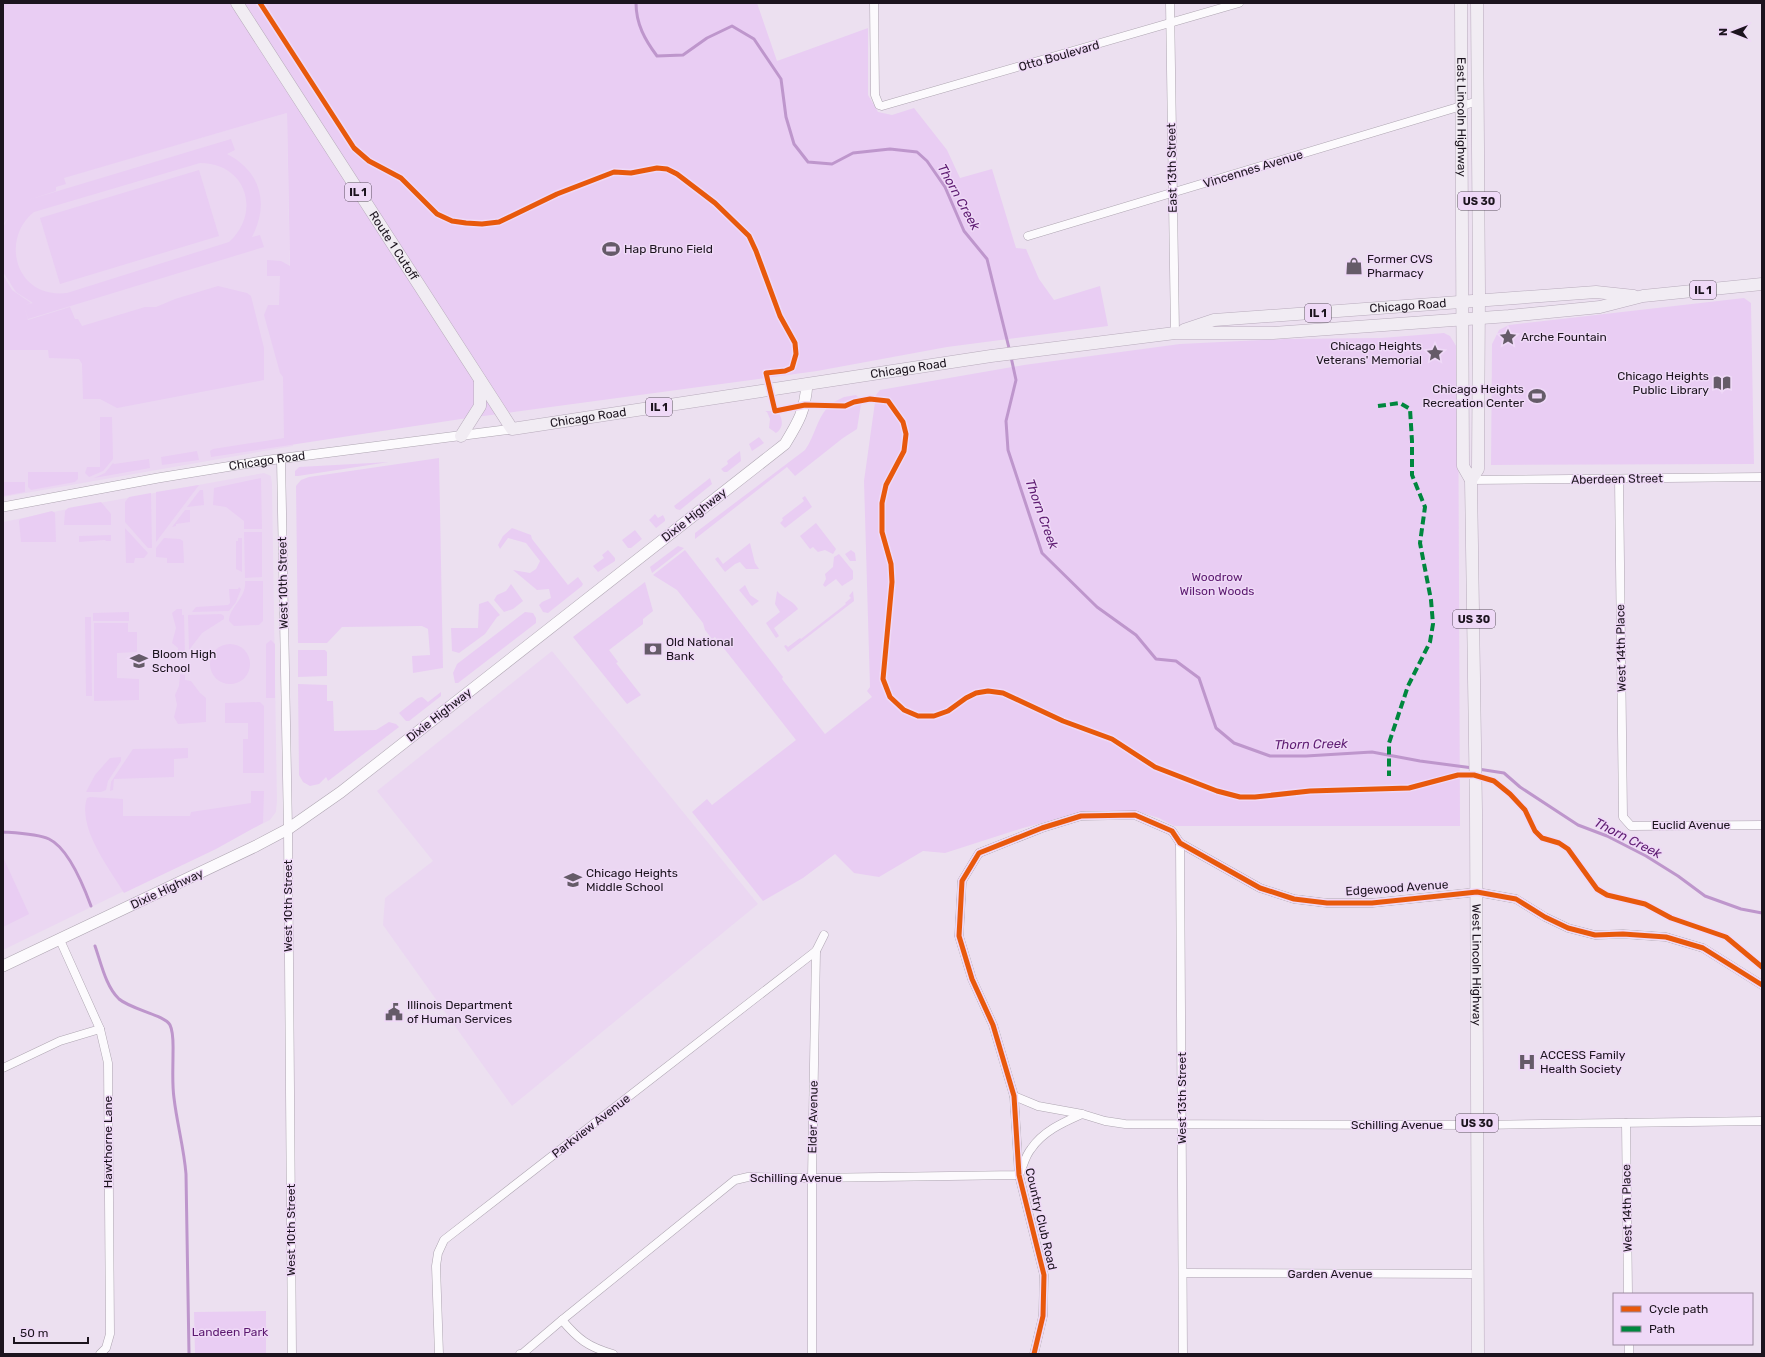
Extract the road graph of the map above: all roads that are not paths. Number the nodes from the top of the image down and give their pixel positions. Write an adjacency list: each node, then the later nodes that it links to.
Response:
1 (237, 3): 19 (main road, Route 1 Cutoff / IL 1)
2 (874, 3): 7 (street, Otto Boulevard)
3 (1170, 3): 7 (street, East 13th Street)
4 (1239, 3): 7 (street, Otto Boulevard)
5 (1461, 3): 9 (main road, East Lincoln Highway / US 30)
6 (1477, 3): 8 (main road, East Lincoln Highway / US 30)
7 (1170, 24): 10 (street, East 13th Street)
8 (1478, 101): 9 (street, Vincennes Avenue); 14 (main road, East Lincoln Highway / US 30)
9 (1462, 106): 10 (street, Vincennes Avenue); 15 (main road, East Lincoln Highway / US 30)
10 (1172, 194): 11 (street, Vincennes Avenue); 18 (street, East 13th Street)
11 (1028, 236)
12 (1762, 284): 13 (main road, Chicago Road / IL 1)
13 (1644, 296): 14 (main road, Chicago Road / IL 1); 16 (main road, Chicago Road / IL 1)
14 (1479, 302): 15 (main road, Chicago Road / IL 1); 16 (main road, US 30)
15 (1462, 303): 17 (main road, US 30); 18 (main road, Chicago Road / IL 1)
16 (1479, 318): 17 (main road, Chicago Road / IL 1); 26 (main road, West Lincoln Highway / US 30)
17 (1462, 319): 18 (main road, Chicago Road / IL 1); 26 (main road, West Lincoln Highway / US 30)
18 (1175, 333): 20 (main road, Chicago Road / IL 1)
19 (480, 380): 21 (main road, Route 1 Cutoff / IL 1); 22 (main road)
20 (807, 384): 21 (main road, Chicago Road / IL 1); 30 (main road, Dixie Highway)
21 (512, 429): 22 (street, Chicago Road)
22 (461, 436): 23 (street, Chicago Road)
23 (281, 459): 27 (street, Chicago Road); 30 (street, West 10th Street)
24 (1762, 477): 25 (street, Aberdeen Street)
25 (1620, 479): 26 (street, Aberdeen Street); 28 (street, West 14th Place)
26 (1472, 480): 33 (main road, West Lincoln Highway / US 30)
27 (3, 508)
28 (1623, 817): 29 (street, Euclid Avenue)
29 (1762, 825)
30 (288, 829): 35 (main road, Dixie Highway); 54 (street, West 10th Street)
31 (1180, 843): 32 (street, Edgewood Avenue); 33 (street, Edgewood Avenue); 45 (street, West 13th Street)
32 (962, 881): 41 (street, Country Club Road)
33 (1476, 892): 38 (street, Edgewood Avenue); 46 (main road, West Lincoln Highway / US 30)
34 (824, 935): 36 (street, Parkview Avenue)
35 (60, 940): 37 (main road, Dixie Highway); 39 (street, Hawthorne Lane)
36 (816, 952): 48 (street, Elder Avenue); 55 (street, Parkview Avenue)
37 (3, 966)
38 (1762, 985)
39 (100, 1029): 40 (street); 53 (street, Hawthorne Lane)
40 (3, 1068)
41 (1014, 1096): 42 (street, Schilling Avenue); 47 (street, Country Club Road)
42 (1082, 1114): 45 (street, Schilling Avenue); 47 (street)
43 (1762, 1121): 44 (street, Schilling Avenue)
44 (1626, 1123): 46 (street, Schilling Avenue); 51 (street, West 14th Place)
45 (1182, 1124): 46 (street, Schilling Avenue); 49 (street, West 13th Street)
46 (1477, 1125): 50 (main road, West Lincoln Highway / US 30)
47 (1019, 1175): 48 (street, Schilling Avenue); 59 (street, Country Club Road)
48 (812, 1178): 52 (street, Schilling Avenue); 58 (street, Elder Avenue)
49 (1183, 1274): 50 (street, Garden Avenue); 60 (street, West 13th Street)
50 (1478, 1274): 61 (main road, West Lincoln Highway / US 30)
51 (1628, 1293)
52 (562, 1320): 56 (street, Schilling Avenue); 57 (street)
53 (101, 1353)
54 (292, 1354)
55 (439, 1354)
56 (520, 1354)
57 (614, 1354)
58 (812, 1354)
59 (1034, 1354)
60 (1183, 1354)
61 (1478, 1354)

